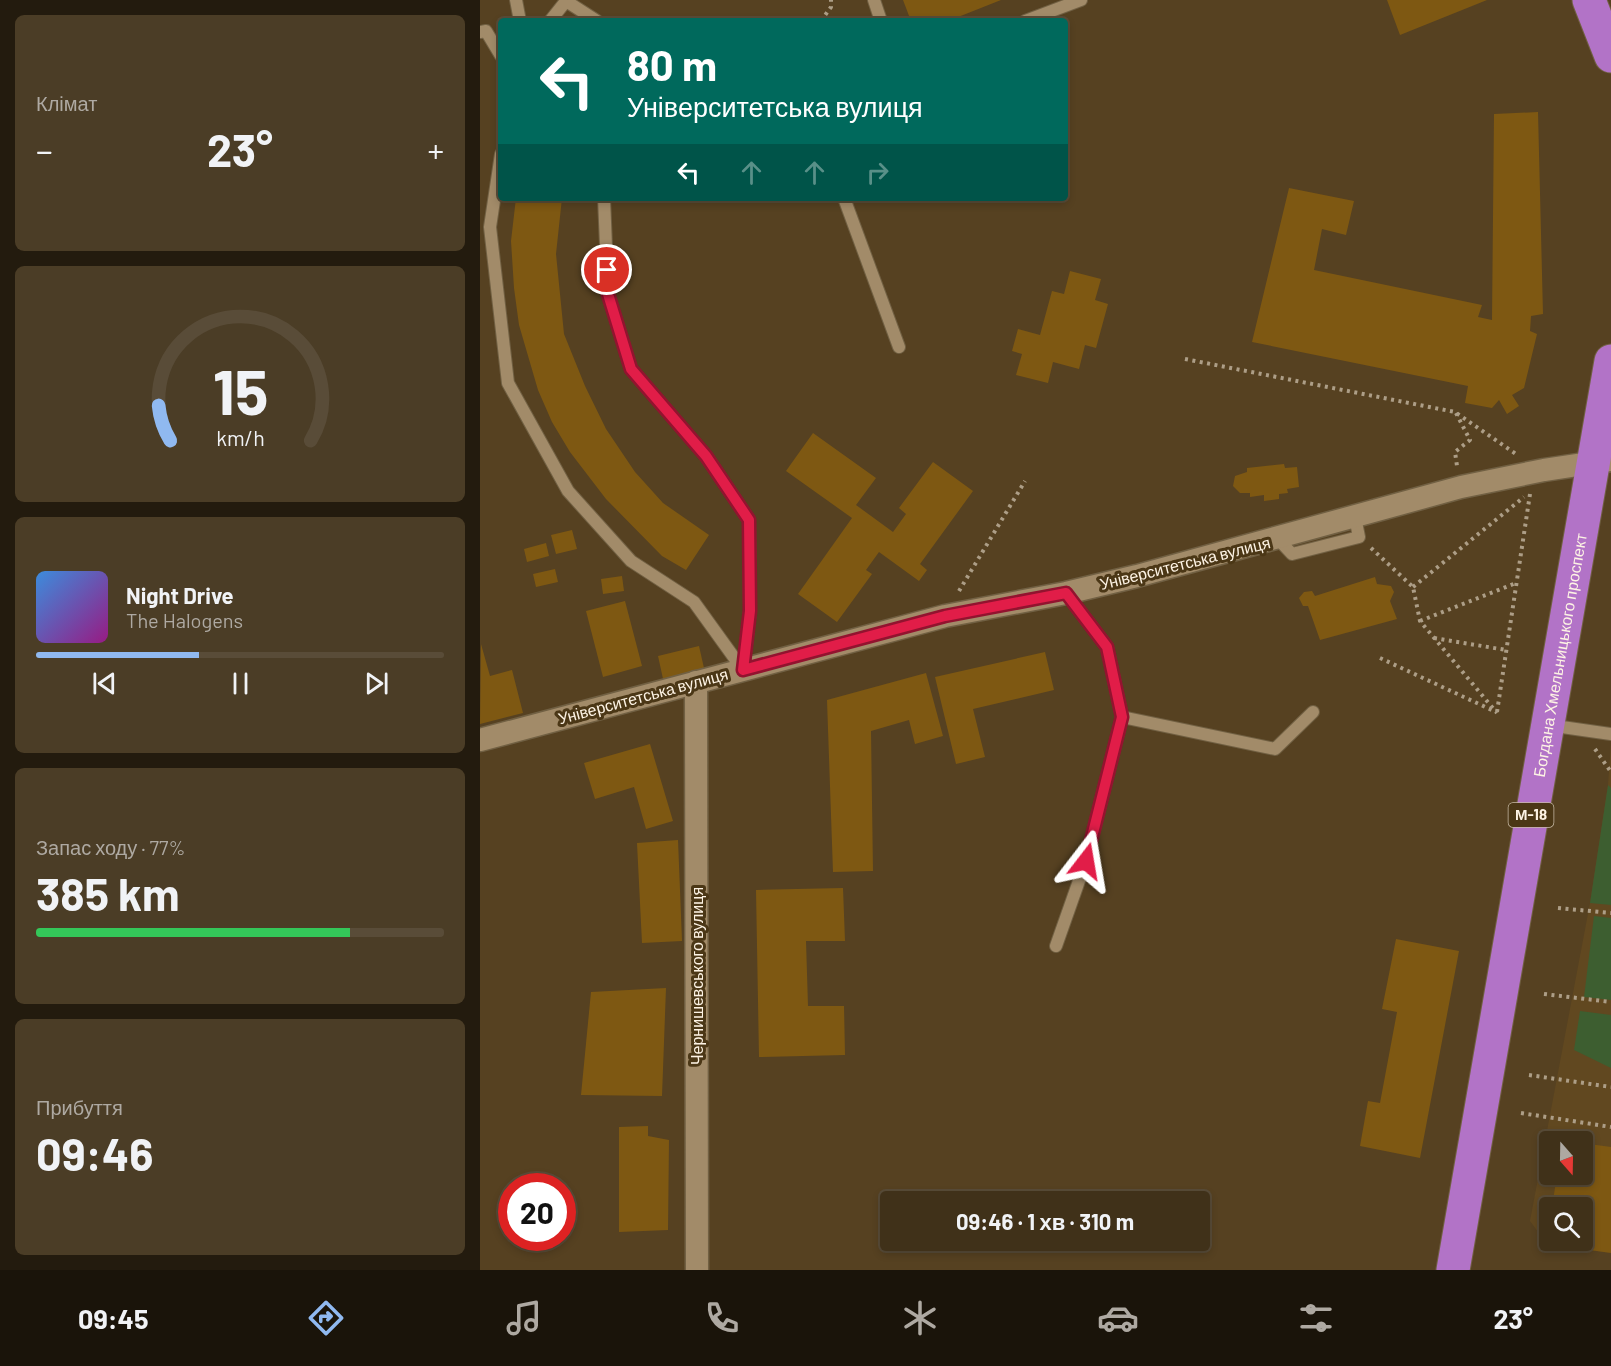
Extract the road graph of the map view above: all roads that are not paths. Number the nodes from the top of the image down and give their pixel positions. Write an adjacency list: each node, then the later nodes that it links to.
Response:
1 (516, 0): 5 (lane)
2 (874, 0): 8 (lane)
3 (1081, 0): 9 (lane)
4 (1589, 0): 12 (highway)
5 (519, 18)
6 (552, 18): 7 (lane)
7 (592, 18)
8 (880, 18)
9 (1033, 18)
10 (480, 32): 11 (lane)
11 (498, 51)
12 (1611, 56)
13 (498, 174): 20 (lane)
14 (604, 201): 20 (lane)
15 (845, 201): 16 (lane)
16 (899, 347)
17 (1611, 361): 18 (highway, Богдана Хмельницького проспект / М-18)
18 (1601, 461): 19 (street, Університетська вулиця); 24 (highway, Богдана Хмельницького проспект / М-18)
19 (1066, 593): 20 (street, Університетська вулиця); 23 (lane)
20 (743, 670): 21 (street, Університетська вулиця)
21 (696, 682): 26 (street, Університетська вулиця); 28 (street, Чернишевського вулиця)
22 (1313, 712): 23 (lane)
23 (1122, 717): 27 (lane)
24 (1547, 725): 25 (lane); 29 (highway, Богдана Хмельницького проспект / М-18)
25 (1611, 734)
26 (480, 740)
27 (1056, 946)
28 (697, 1270)
29 (1453, 1270)

